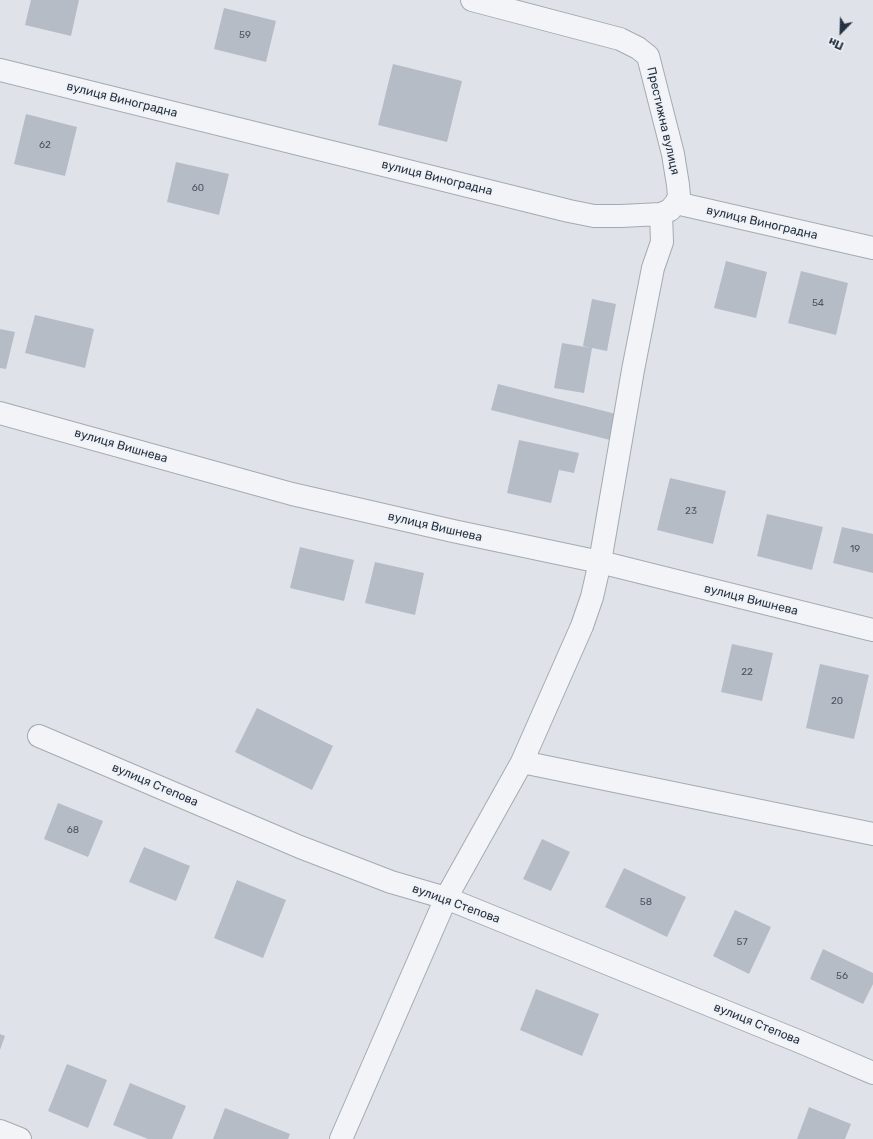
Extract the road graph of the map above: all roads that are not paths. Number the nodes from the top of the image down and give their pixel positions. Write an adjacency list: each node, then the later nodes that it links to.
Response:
1 (472, 0): 3 (street, Престижна вулиця)
2 (0, 70): 3 (street, вулиця Виноградна)
3 (669, 209): 4 (street, вулиця Виноградна); 6 (street, Престижна вулиця)
4 (873, 248)
5 (0, 413): 6 (street, вулиця Вишнева)
6 (600, 562): 7 (street, вулиця Вишнева); 9 (street, Престижна вулиця)
7 (873, 630)
8 (39, 736): 11 (street, вулиця Степова)
9 (522, 762): 10 (street); 11 (street, Престижна вулиця)
10 (873, 834)
11 (446, 898): 12 (street, вулиця Степова); 15 (street, Престижна вулиця)
12 (873, 1073)
13 (0, 1131): 14 (street)
14 (20, 1139)
15 (341, 1139)

